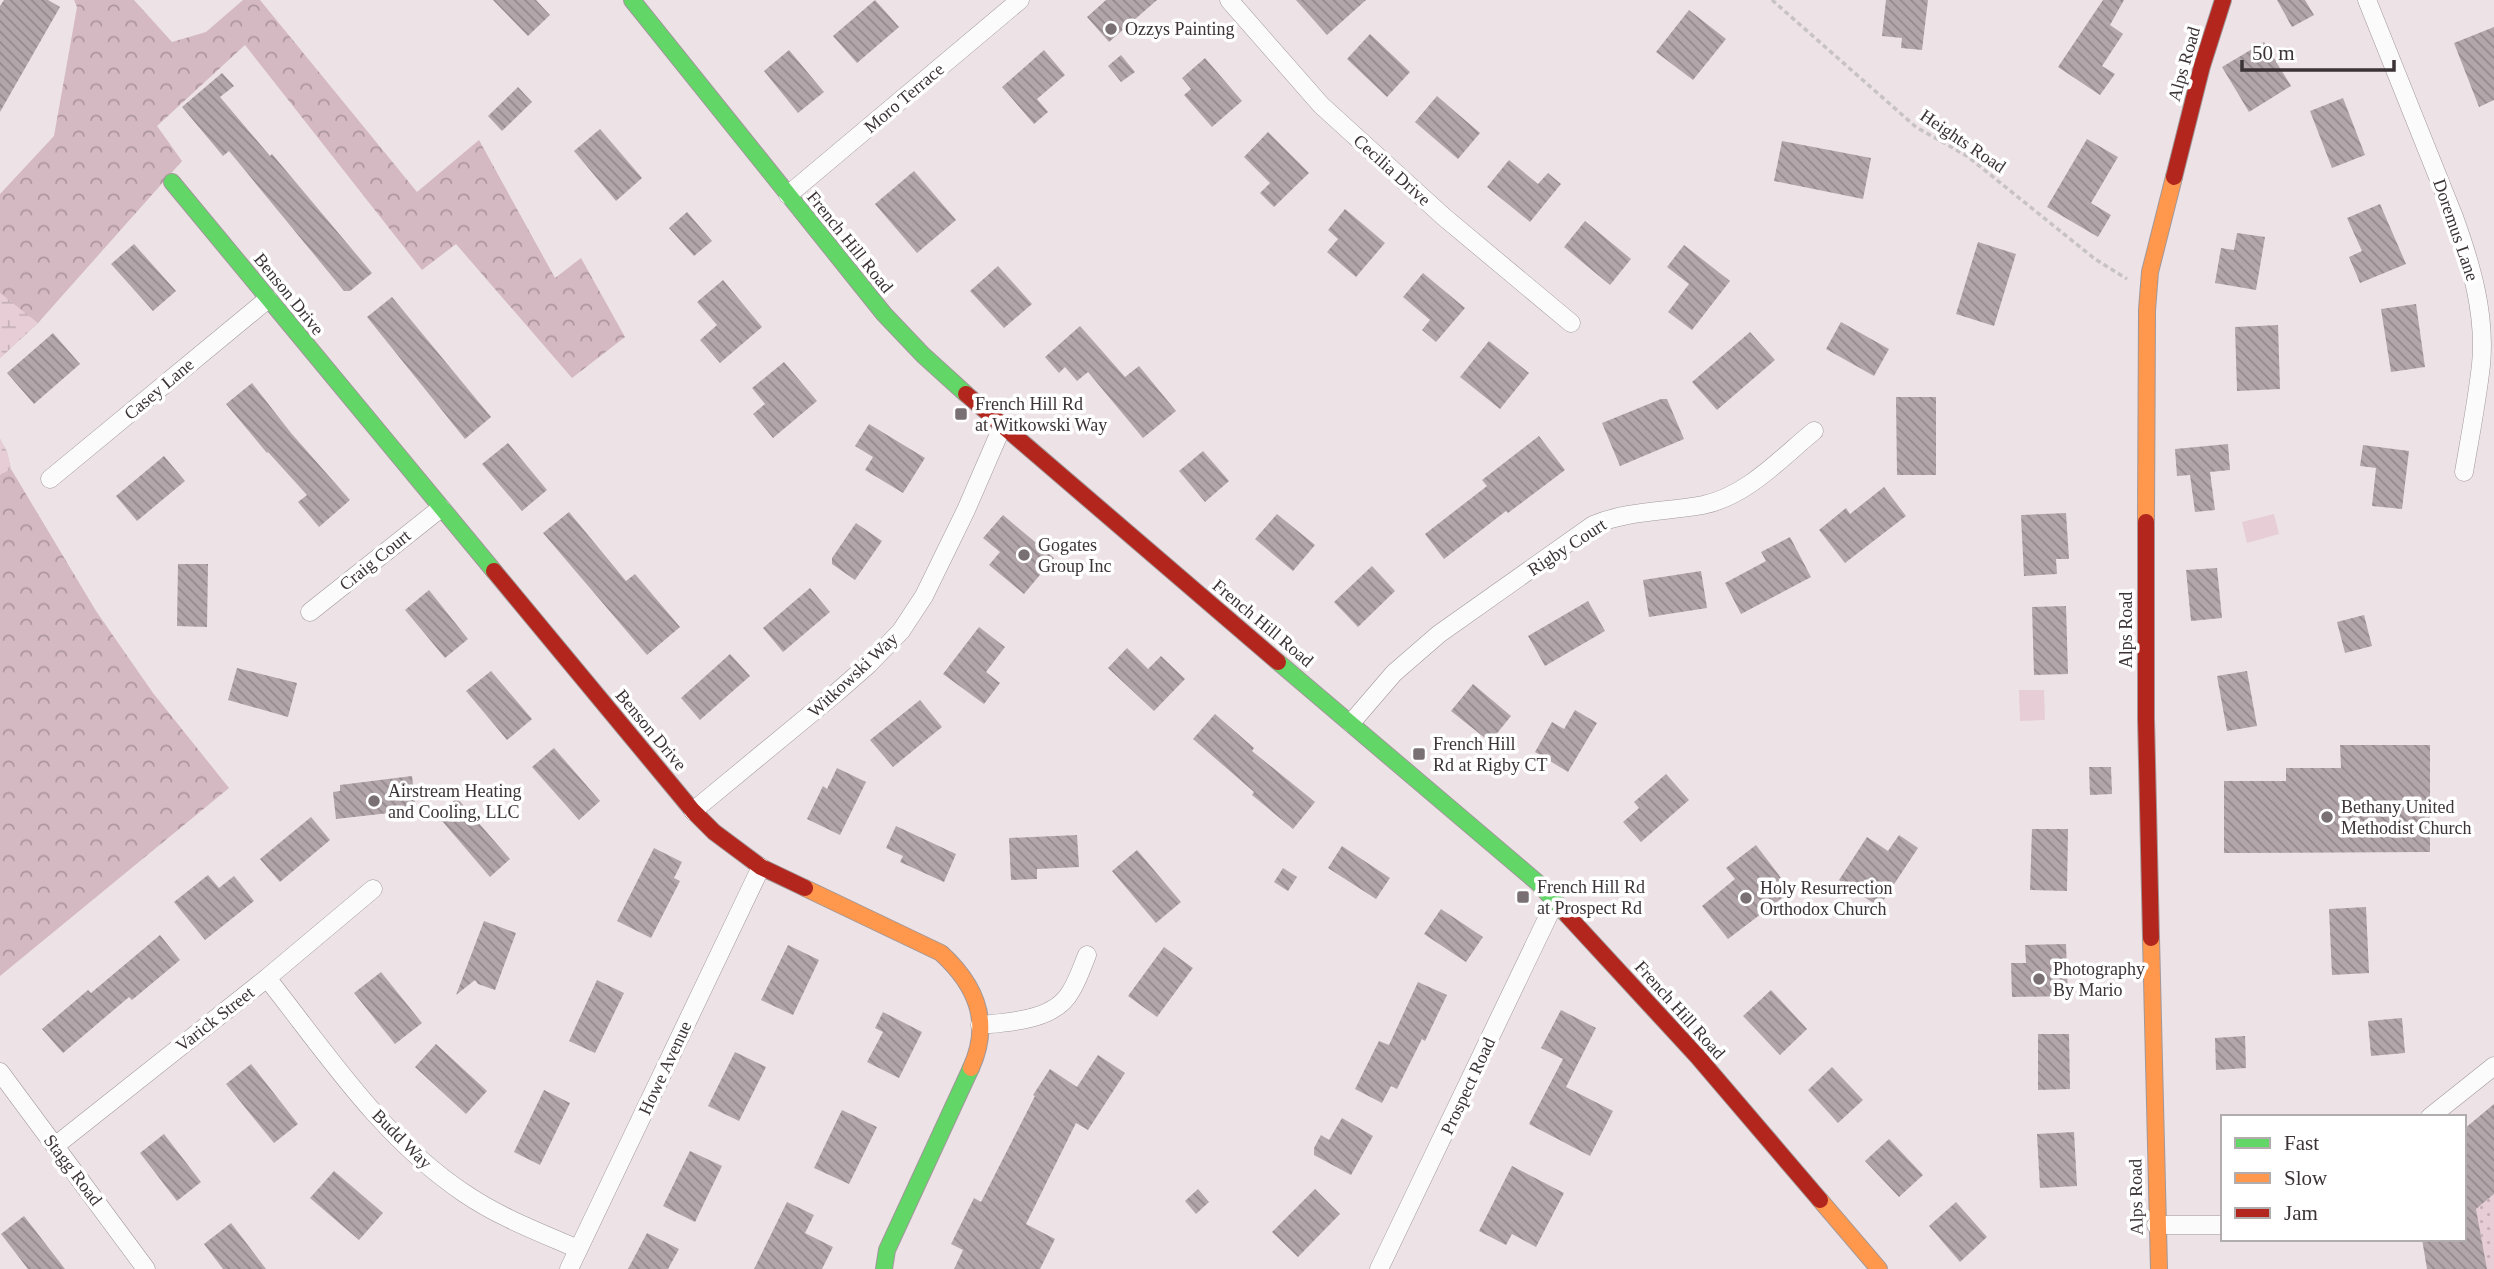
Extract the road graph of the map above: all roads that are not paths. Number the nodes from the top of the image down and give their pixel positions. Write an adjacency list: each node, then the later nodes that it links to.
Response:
1 (632, 0): 7 (main road, French Hill Road)
2 (1020, 0): 7 (street, Moro Terrace)
3 (1229, 0): 9 (street, Cecilia Drive)
4 (2223, 0): 28 (main road, Alps Road)
5 (2367, 0): 12 (street, Doremus Lane)
6 (172, 182): 8 (main road, Benson Drive)
7 (788, 195): 10 (main road, French Hill Road)
8 (268, 299): 13 (street, Casey Lane); 14 (main road, Benson Drive)
9 (1571, 323)
10 (1002, 427): 16 (main road, French Hill Road); 17 (street, Witkowski Way)
11 (1814, 431): 16 (street, Rigby Court)
12 (2464, 472)
13 (50, 479)
14 (440, 508): 15 (street, Craig Court); 17 (main road, Benson Drive)
15 (310, 612)
16 (1351, 723): 20 (main road, French Hill Road)
17 (694, 811): 18 (main road, Benson Drive)
18 (761, 867): 23 (main road, Benson Drive); 30 (street, Howe Avenue)
19 (373, 890): 22 (street, Varick Street)
20 (1555, 901): 34 (street, Prospect Road); 35 (main road, French Hill Road)
21 (1087, 955): 23 (street)
22 (267, 978): 27 (street, Varick Street); 30 (street, Budd Way)
23 (980, 1026): 33 (main road, Benson Drive)
24 (2494, 1066): 26 (street)
25 (0, 1072): 27 (street, Stagg Road)
26 (2433, 1115)
27 (55, 1146): 31 (street, Stagg Road)
28 (2156, 1225): 29 (street); 36 (main road, Alps Road)
29 (2221, 1225)
30 (578, 1249): 32 (street, Howe Avenue)
31 (146, 1269)
32 (569, 1269)
33 (884, 1269)
34 (1379, 1269)
35 (1878, 1269)
36 (2159, 1269)

